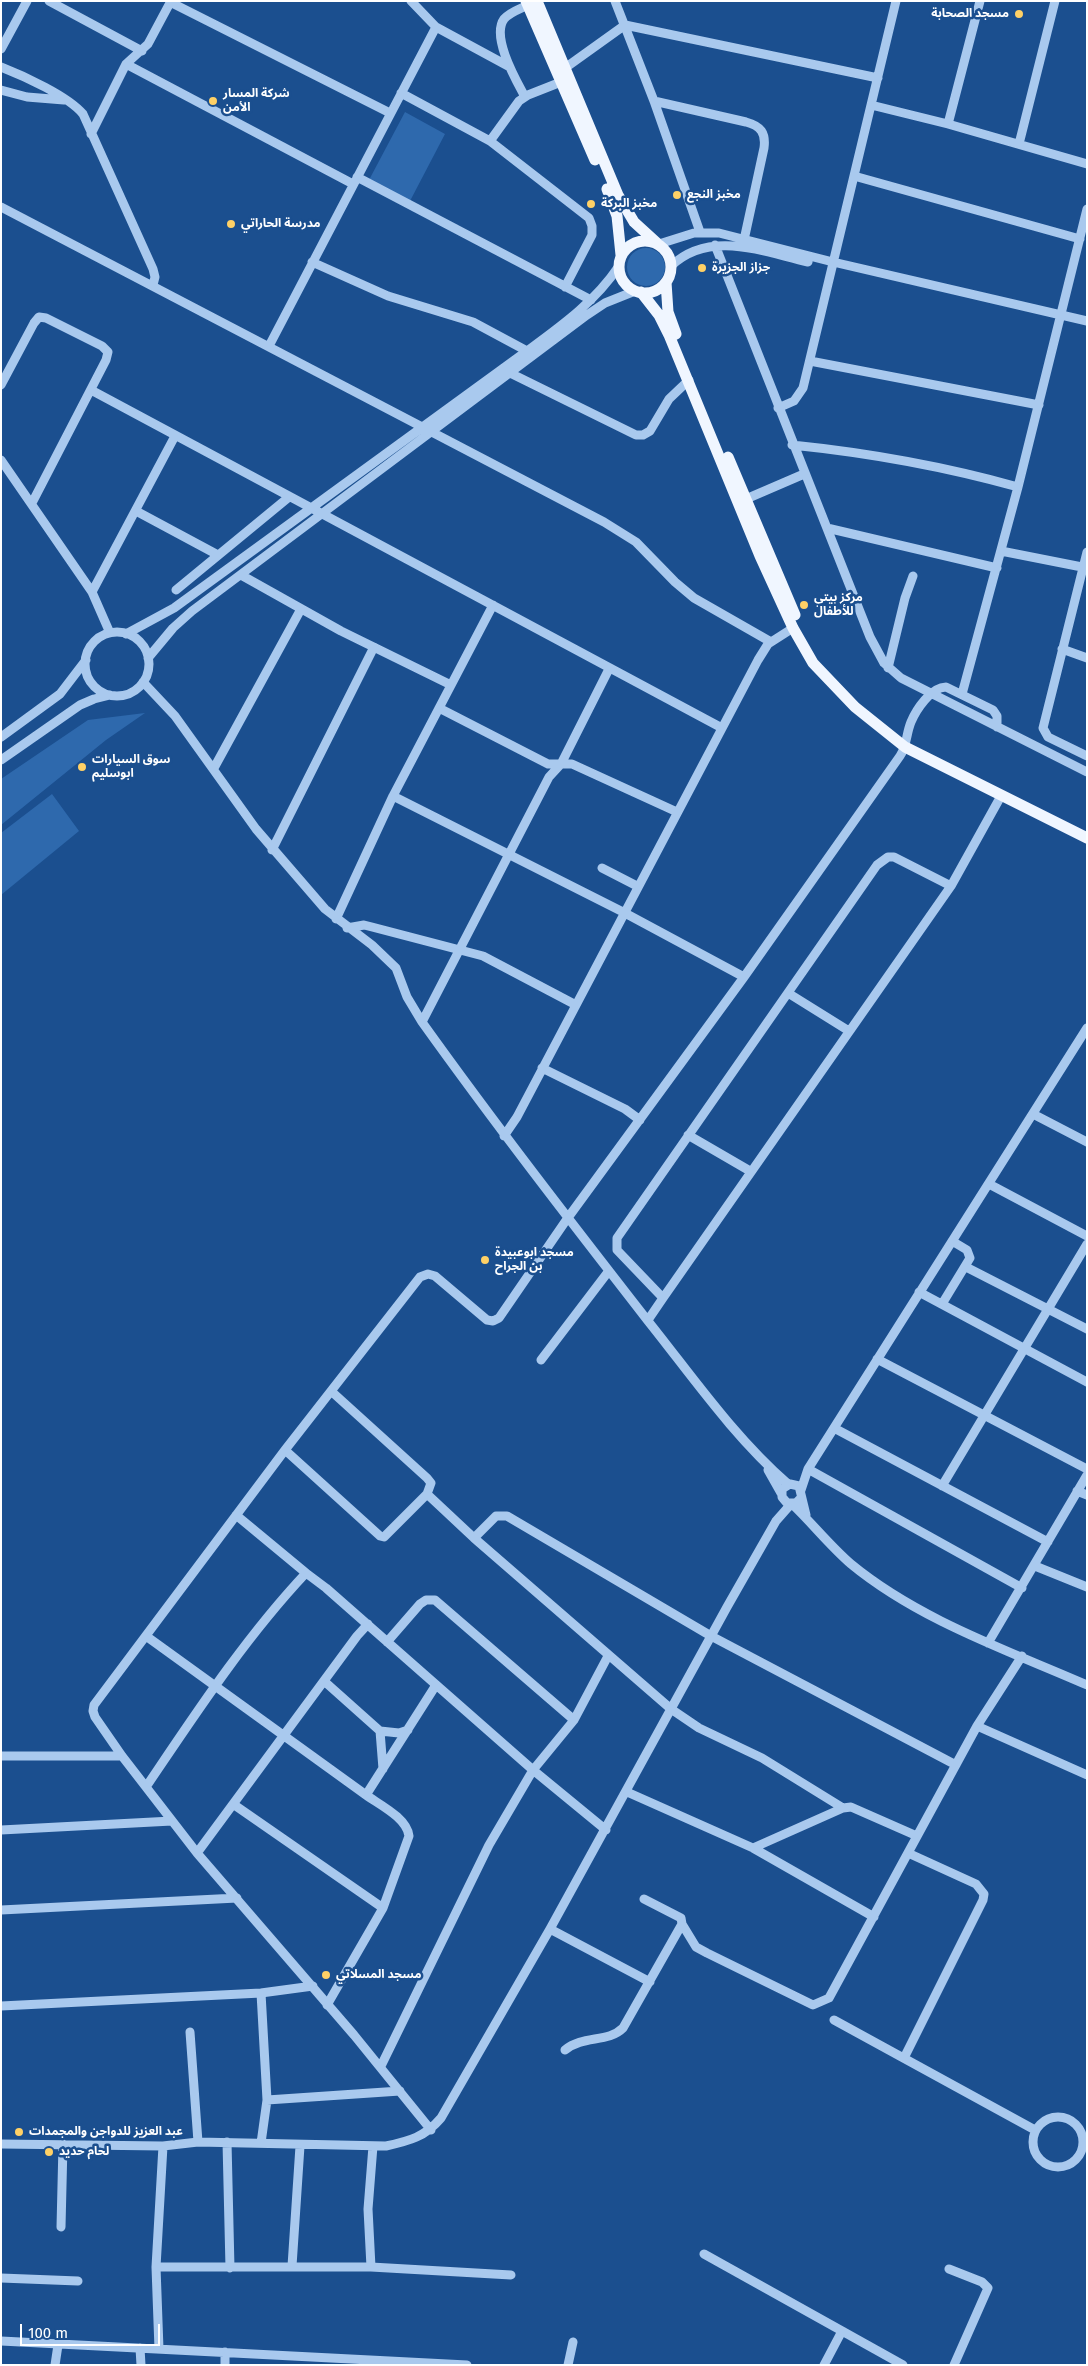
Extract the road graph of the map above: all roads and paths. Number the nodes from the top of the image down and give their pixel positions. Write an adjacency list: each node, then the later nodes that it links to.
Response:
1 (27, 1): 12 (street)
2 (49, 1): 13 (street)
3 (411, 1): 11 (street)
4 (615, 1): 10 (street)
5 (980, 1): 27 (street)
6 (1055, 1): 30 (street)
7 (170, 2): 13 (street); 26 (street)
8 (530, 2): 15 (street); 17 (main road); 19 (main road)
9 (894, 2): 18 (street)
10 (625, 25): 17 (street); 18 (street); 24 (street)
11 (436, 27): 15 (street); 21 (street)
12 (1, 50)
13 (142, 50): 14 (street)
14 (126, 64): 28 (street); 33 (street)
15 (508, 66): 22 (street)
16 (1, 67): 23 (street)
17 (565, 68): 39 (main road)
18 (878, 78): 25 (street)
19 (561, 82): 22 (street); 41 (main road)
20 (1, 90): 23 (street)
21 (401, 93): 26 (street); 29 (street)
22 (525, 97): 29 (street)
23 (67, 100): 28 (street)
24 (654, 102): 36 (street); 38 (street)
25 (871, 105): 27 (street); 32 (street)
26 (390, 113): 33 (street)
27 (948, 124): 30 (street)
28 (91, 134): 46 (street)
29 (490, 141): 47 (street)
30 (1019, 144): 31 (street)
31 (1087, 164)
32 (854, 176): 37 (street); 43 (street)
33 (355, 180): 42 (street); 47 (street)
34 (1, 207): 46 (street)
35 (1087, 209): 37 (street)
36 (700, 232): 38 (street); 39 (street)
37 (1080, 239): 50 (street)
38 (744, 240): 43 (street)
39 (658, 244): 41 (main road); 44 (main road)
40 (715, 245): 43 (street); 44 (street); 61 (street)
41 (620, 261): 48 (main road); 49 (street)
42 (312, 262): 53 (street); 54 (street)
43 (833, 265): 50 (street); 55 (street)
44 (671, 266): 45 (main road)
45 (666, 282): 48 (main road); 70 (main road)
46 (153, 284): 53 (street)
47 (566, 287): 49 (street)
48 (638, 292): 56 (street); 57 (main road)
49 (591, 300): 54 (street)
50 (1061, 317): 51 (street); 52 (street); 60 (street)
51 (1087, 321)
52 (1087, 326)
53 (269, 346): 62 (street)
54 (527, 351): 62 (street)
55 (810, 361): 60 (street); 61 (street)
56 (508, 372): 57 (street); 63 (street)
57 (689, 380): 87 (main road)
58 (1, 385): 59 (street)
59 (91, 390): 64 (street); 71 (street)
60 (1039, 405): 68 (street)
61 (778, 408): 65 (street)
62 (423, 426): 63 (street); 72 (street)
63 (432, 431): 74 (street); 90 (street)
64 (176, 436): 69 (street); 73 (street)
65 (792, 445): 67 (street); 68 (street)
66 (1, 460): 71 (street)
67 (804, 474): 70 (street); 75 (street)
68 (1018, 487): 76 (street)
69 (289, 497): 72 (street); 78 (street)
70 (746, 499): 98 (main road)
71 (32, 503): 84 (street)
72 (311, 509): 74 (street); 89 (street)
73 (136, 511): 78 (street); 84 (street)
74 (322, 514): 81 (street); 85 (street)
75 (827, 528): 79 (street); 96 (street)
76 (1001, 550): 79 (street); 80 (street)
77 (1087, 552): 80 (street)
78 (218, 555): 83 (street)
79 (997, 568): 102 (street)
80 (1085, 568): 92 (street)
81 (241, 575): 86 (street); 93 (street)
82 (913, 576): 96 (street)
83 (176, 590)
84 (92, 592): 88 (street)
85 (493, 605): 97 (street); 100 (street)
86 (301, 609): 91 (street); 112 (street)
87 (793, 628): 90 (street); 98 (main road)
88 (110, 633): 89 (street); 95 (street)
89 (126, 634): 93 (street)
90 (771, 642): 106 (street)
91 (374, 647): 100 (street); 118 (street)
92 (1062, 649): 94 (street); 109 (street)
93 (148, 658): 99 (street)
94 (1087, 658)
95 (86, 660): 103 (street); 107 (street)
96 (888, 668): 101 (street)
97 (609, 669): 106 (street); 111 (street)
98 (820, 669): 108 (main road)
99 (144, 682): 103 (street); 112 (street)
100 (451, 685): 104 (street)
101 (932, 694): 102 (street); 105 (street); 108 (street)
102 (962, 694): 105 (street)
103 (110, 695): 110 (street)
104 (439, 708): 111 (street); 114 (street)
105 (997, 727): 113 (street)
106 (722, 728): 116 (street)
107 (1, 737)
108 (905, 747): 115 (main road); 127 (street)
109 (1087, 756)
110 (1, 760)
111 (561, 764): 116 (street); 119 (street)
112 (214, 768): 118 (street)
113 (1087, 772)
114 (393, 796): 119 (street); 124 (street)
115 (1001, 796): 117 (main road); 122 (street)
116 (677, 812): 121 (street)
117 (1087, 838)
118 (272, 850): 124 (street)
119 (508, 854): 123 (street); 126 (street)
120 (602, 868): 121 (street)
121 (637, 886): 123 (street)
122 (951, 886): 128 (street); 132 (street)
123 (623, 912): 127 (street); 129 (street)
124 (336, 919): 125 (street)
125 (348, 928): 126 (street); 130 (street)
126 (461, 949): 129 (street); 130 (street)
127 (744, 977): 136 (street)
128 (788, 994): 132 (street); 137 (street)
129 (576, 1005): 134 (street)
130 (422, 1022): 138 (street)
131 (1087, 1028): 133 (street)
132 (849, 1031): 140 (street)
133 (1082, 1044): 135 (street)
134 (542, 1068): 136 (street); 138 (street)
135 (1032, 1114): 139 (street); 141 (street)
136 (640, 1120): 142 (street)
137 (688, 1135): 140 (street); 149 (street)
138 (504, 1136): 142 (street)
139 (1087, 1142)
140 (750, 1171): 149 (street)
141 (989, 1184): 143 (street); 144 (street)
142 (567, 1219): 147 (street); 158 (street)
143 (1087, 1236)
144 (952, 1241): 146 (street); 148 (street)
145 (1087, 1244): 151 (street)
146 (966, 1267): 150 (street); 151 (street)
147 (608, 1272): 152 (street); 156 (street)
148 (919, 1292): 150 (street); 155 (street)
149 (663, 1298): 152 (street)
150 (942, 1304): 154 (street)
151 (1048, 1309): 153 (street); 154 (street)
152 (648, 1320): 162 (street)
153 (1087, 1329)
154 (1024, 1349): 157 (street); 159 (street)
155 (877, 1359): 159 (street); 160 (street)
156 (541, 1360)
157 (1087, 1382)
158 (331, 1391): 161 (street); 169 (street)
159 (984, 1415): 164 (street); 167 (street)
160 (834, 1428): 163 (street); 167 (street)
161 (285, 1450): 169 (street); 174 (street)
162 (764, 1464): 166 (street); 171 (street)
163 (808, 1469): 166 (street); 170 (street); 182 (street)
164 (1087, 1469)
165 (1087, 1475): 168 (street)
166 (789, 1484): 170 (street); 171 (street)
167 (942, 1486): 178 (street)
168 (1077, 1491): 172 (street); 178 (street)
169 (427, 1494): 177 (street)
170 (801, 1494): 173 (street); 175 (street)
171 (782, 1495): 173 (street); 176 (street)
172 (1087, 1495)
173 (792, 1504): 175 (street); 176 (street)
174 (236, 1515): 180 (street); 184 (street)
175 (806, 1518): 187 (street)
176 (776, 1521): 185 (street)
177 (474, 1538): 185 (street); 188 (street)
178 (1048, 1542): 179 (street)
179 (1035, 1566): 181 (street); 182 (street)
180 (306, 1574): 183 (street); 193 (street)
181 (1087, 1587)
182 (1022, 1588): 187 (street)
183 (368, 1624): 186 (street); 190 (street)
184 (146, 1636): 193 (street); 201 (street)
185 (711, 1636): 194 (street); 202 (street)
186 (387, 1642): 191 (street); 195 (street)
187 (988, 1643): 189 (street)
188 (608, 1656): 194 (street); 195 (street)
189 (1022, 1656): 192 (street); 196 (street)
190 (324, 1682): 198 (street); 199 (street)
191 (436, 1685): 197 (street); 204 (street)
192 (1087, 1685)
193 (214, 1686): 199 (street); 206 (street)
194 (671, 1709): 207 (street); 210 (street)
195 (574, 1720): 204 (street)
196 (977, 1726): 202 (street); 205 (street)
197 (408, 1730): 198 (street); 203 (street)
198 (380, 1731): 203 (street)
199 (284, 1735): 208 (street); 209 (street)
200 (1, 1756): 201 (street)
201 (122, 1756): 206 (street)
202 (956, 1765): 214 (street)
203 (383, 1769): 208 (street)
204 (533, 1770): 213 (street); 234 (street)
205 (1087, 1776)
206 (146, 1787): 211 (street)
207 (626, 1792): 213 (street); 215 (street)
208 (366, 1795): 220 (street)
209 (232, 1804): 216 (street); 220 (street)
210 (843, 1808): 214 (street); 215 (street)
211 (172, 1821): 212 (street); 216 (street)
212 (1, 1830)
213 (606, 1830): 224 (street)
214 (917, 1836): 217 (street)
215 (753, 1848): 222 (street)
216 (198, 1853): 218 (street)
217 (908, 1853): 222 (street); 233 (street)
218 (237, 1898): 221 (street); 226 (street)
219 (644, 1900): 223 (street)
220 (384, 1908): 228 (street)
221 (1, 1910)
222 (874, 1917): 223 (street)
223 (682, 1924): 225 (street)
224 (550, 1930): 225 (street); 237 (street)
225 (650, 1982): 232 (street)
226 (313, 1986): 227 (street); 228 (street)
227 (261, 1993): 229 (street); 236 (street)
228 (327, 2005): 234 (street)
229 (1, 2006)
230 (834, 2020): 233 (street)
231 (190, 2032): 239 (street)
232 (565, 2050)
233 (904, 2058): 238 (street)
234 (381, 2066): 235 (street)
235 (400, 2091): 236 (street); 237 (street)
236 (267, 2100): 241 (street)
237 (431, 2130): 246 (street)
238 (1036, 2130): 247 (street); 247 (street)
239 (198, 2142): 240 (street); 244 (street)
240 (227, 2142): 241 (street); 253 (street)
241 (261, 2143): 245 (street)
242 (1, 2144): 243 (street)
243 (63, 2144): 244 (street); 248 (street)
244 (163, 2146): 251 (street)
245 (300, 2146): 246 (street); 250 (street)
246 (372, 2146): 252 (street)
247 (1084, 2154)
248 (61, 2227)
249 (704, 2254): 258 (street)
250 (292, 2266): 252 (street); 253 (street)
251 (156, 2267): 253 (street); 263 (street)
252 (371, 2267): 255 (street)
253 (230, 2268)
254 (949, 2269): 275 (street)
255 (511, 2275)
256 (1, 2278): 257 (street)
257 (78, 2281)
258 (842, 2331): 266 (street); 273 (street)
259 (1, 2341): 261 (street)
260 (573, 2342): 272 (street)
261 (58, 2345): 262 (street); 268 (street)
262 (140, 2348): 263 (street); 269 (street)
263 (159, 2349): 264 (street)
264 (225, 2352): 265 (street); 270 (street)
265 (312, 2360): 267 (street)
266 (889, 2361): 274 (street)
267 (394, 2362): 271 (street)
268 (55, 2365)
269 (141, 2365)
270 (225, 2365)
271 (468, 2365)
272 (568, 2365)
273 (824, 2365)
274 (903, 2365)
275 (954, 2365)

